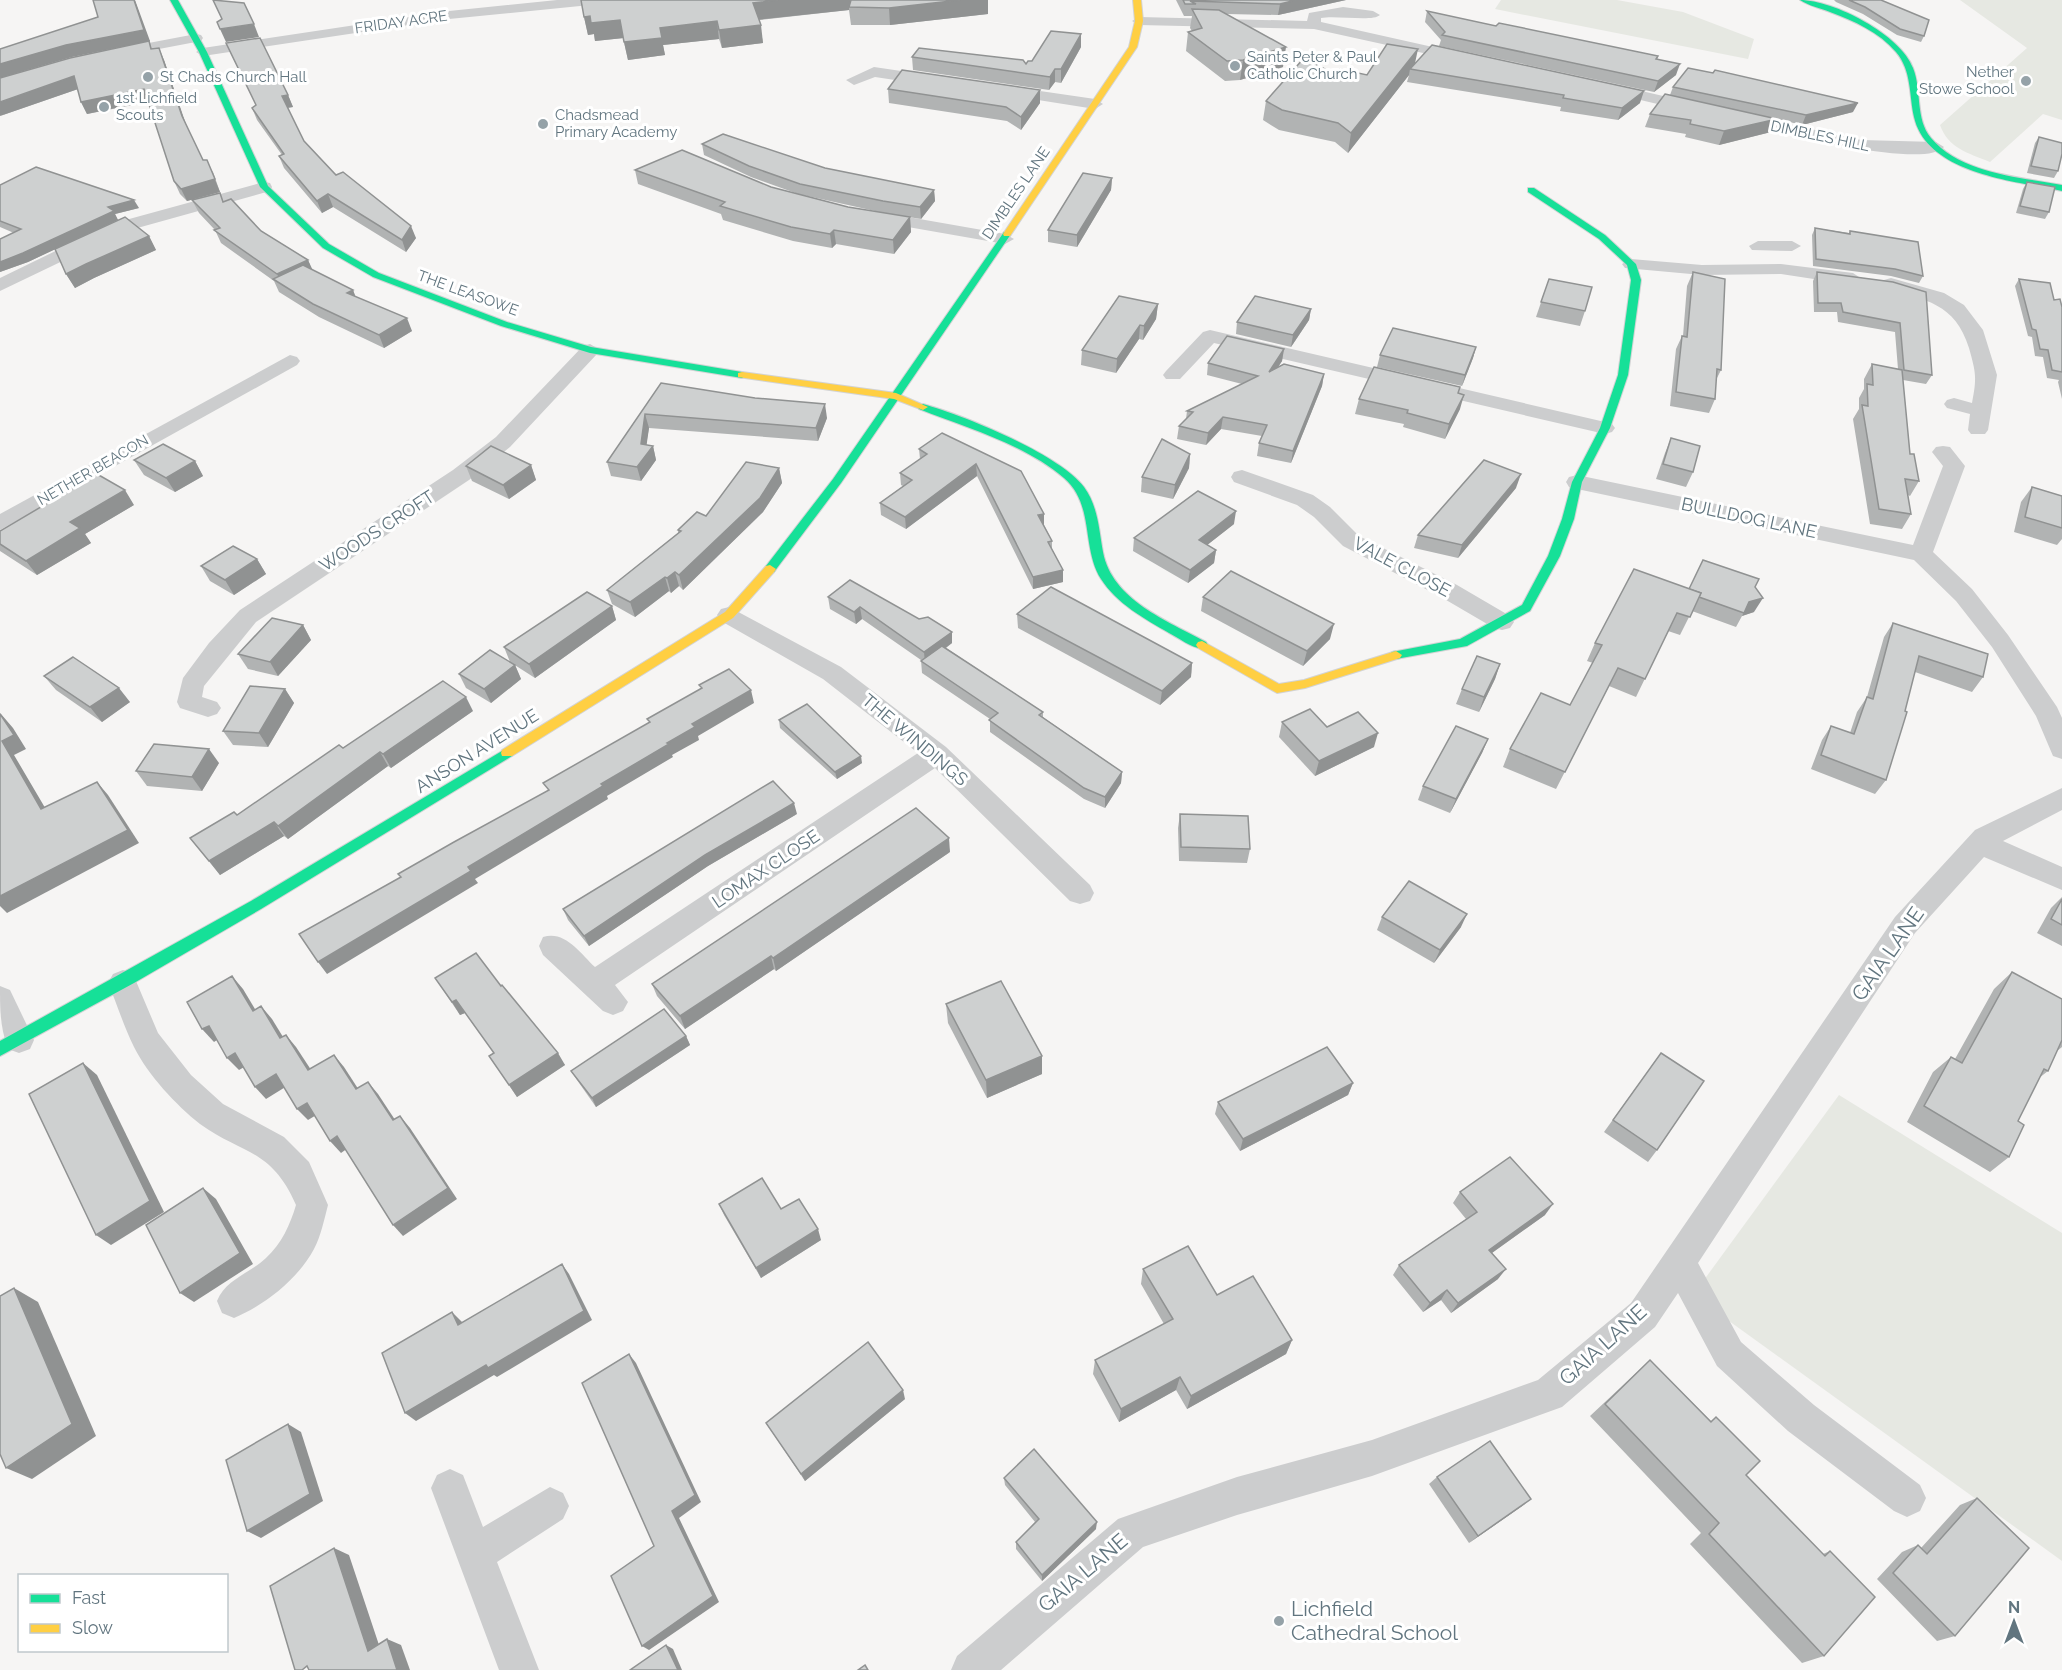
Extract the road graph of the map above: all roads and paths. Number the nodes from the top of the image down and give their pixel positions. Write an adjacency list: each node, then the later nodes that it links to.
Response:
1 (174, 0): 10 (street, THE LEASOWE)
2 (600, 0): 11 (street, FRIDAY ACRE)
3 (1137, 0): 7 (street, DIMBLES LANE)
4 (1378, 0): 6 (street)
5 (1804, 0): 19 (street)
6 (1373, 15): 8 (street); 9 (street)
7 (1139, 21): 8 (street); 18 (street, DIMBLES LANE)
8 (1314, 26): 9 (street)
9 (1364, 35): 13 (street)
10 (196, 38): 11 (street, THE LEASOWE); 12 (street)
11 (203, 52): 20 (street, THE LEASOWE)
12 (104, 56)
13 (1476, 60)
14 (854, 80): 15 (street)
15 (956, 84)
16 (1588, 84): 19 (street, DIMBLES HILL)
17 (990, 89): 18 (street)
18 (1095, 104): 24 (street, DIMBLES LANE)
19 (1936, 147): 21 (street)
20 (264, 187): 28 (street); 29 (street, THE LEASOWE)
21 (2062, 188)
22 (1531, 190): 26 (street)
23 (860, 214): 24 (street)
24 (1005, 239): 32 (street, DIMBLES LANE)
25 (1775, 246): 27 (street)
26 (1630, 264): 27 (street); 34 (street, THE LEASOWE)
27 (1781, 269): 33 (street)
28 (0, 285)
29 (590, 350): 32 (street, THE LEASOWE); 42 (street, WOODS CROFT)
30 (290, 361): 38 (street, NETHER BEACON)
31 (1173, 375): 34 (street)
32 (896, 396): 40 (street, ANSON AVENUE); 41 (street, THE LEASOWE)
33 (1954, 404)
34 (1605, 428): 37 (street, THE LEASOWE)
35 (1955, 461): 39 (street)
36 (1238, 476): 41 (street, VALE CLOSE)
37 (1577, 482): 39 (street, BULLDOG LANE); 41 (street, THE LEASOWE)
38 (0, 523)
39 (1921, 554): 43 (street)
40 (729, 615): 44 (street, THE WINDINGS); 50 (street, ANSON AVENUE)
41 (1502, 622)
42 (208, 708)
43 (2062, 749)
44 (937, 754): 48 (street, THE WINDINGS); 49 (street, LOMAX CLOSE)
45 (2062, 798): 46 (street, GAIA LANE)
46 (1980, 843): 47 (street); 53 (street, GAIA LANE)
47 (2062, 879)
48 (1080, 893)
49 (554, 946)
50 (123, 983): 52 (street, ANSON AVENUE); 54 (street)
51 (0, 999): 52 (street)
52 (10, 1045)
53 (1679, 1262): 56 (street); 60 (street, GAIA LANE)
54 (234, 1301)
55 (450, 1488): 58 (street)
56 (1907, 1498)
57 (550, 1506): 58 (street)
58 (475, 1554): 59 (street)
59 (519, 1670)
60 (971, 1670)

